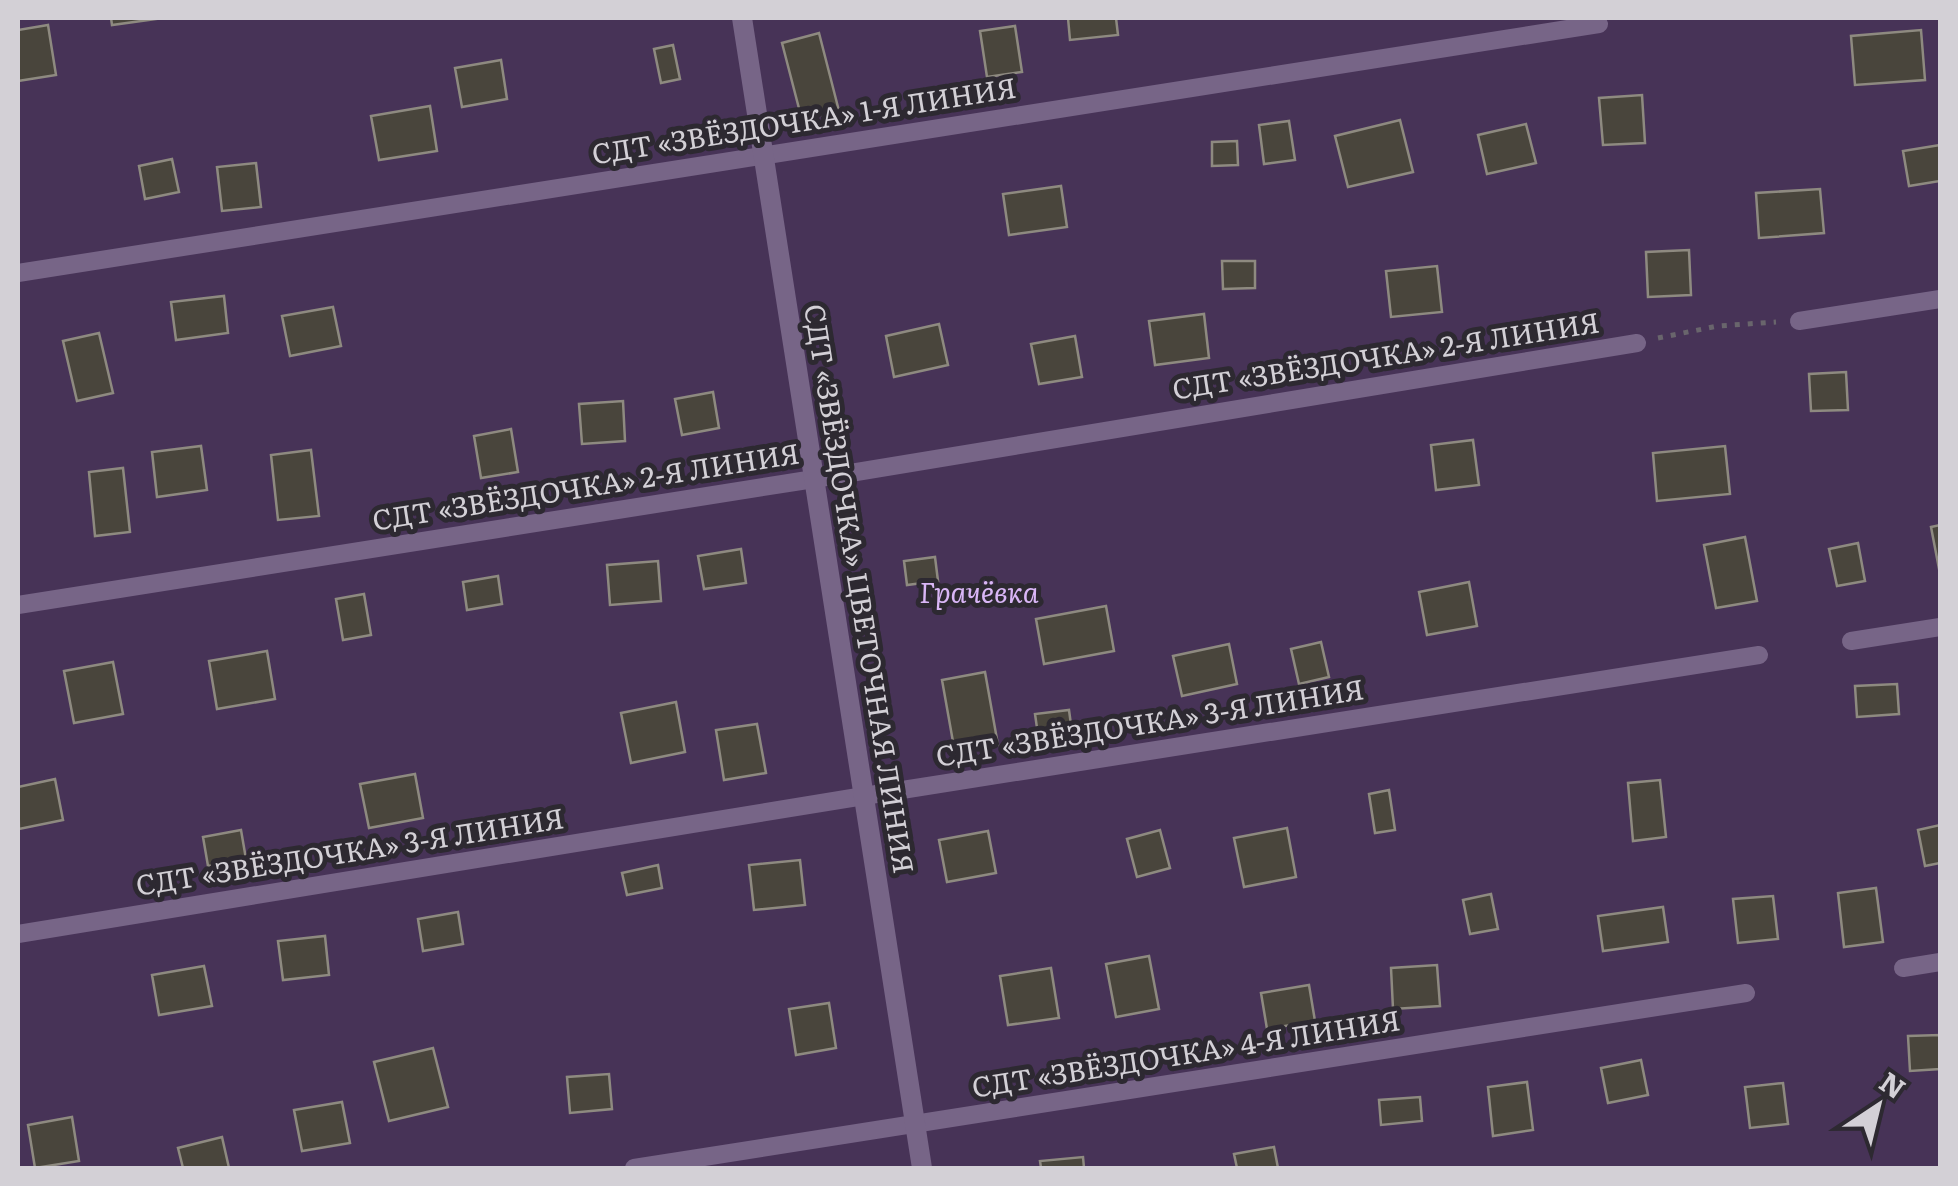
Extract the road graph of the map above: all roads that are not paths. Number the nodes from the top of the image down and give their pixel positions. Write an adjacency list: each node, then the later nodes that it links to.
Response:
1 (742, 18): 3 (street, СДТ «ЗВЁЗДОЧКА» ЦВЕТОЧНАЯ ЛИНИЯ)
2 (1599, 24): 3 (lane, СДТ «ЗВЁЗДОЧКА» 1-Я ЛИНИЯ)
3 (764, 155): 4 (lane, СДТ «ЗВЁЗДОЧКА» 1-Я ЛИНИЯ); 8 (street, СДТ «ЗВЁЗДОЧКА» ЦВЕТОЧНАЯ ЛИНИЯ)
4 (18, 273)
5 (1940, 300): 6 (lane)
6 (1799, 321)
7 (1637, 343): 8 (lane, СДТ «ЗВЁЗДОЧКА» 2-Я ЛИНИЯ)
8 (814, 479): 9 (lane, СДТ «ЗВЁЗДОЧКА» 2-Я ЛИНИЯ); 13 (street, СДТ «ЗВЁЗДОЧКА» ЦВЕТОЧНАЯ ЛИНИЯ)
9 (18, 604)
10 (1940, 627): 11 (lane)
11 (1851, 641)
12 (1759, 656): 13 (lane, СДТ «ЗВЁЗДОЧКА» 3-Я ЛИНИЯ)
13 (864, 796): 14 (lane, СДТ «ЗВЁЗДОЧКА» 3-Я ЛИНИЯ); 18 (street, СДТ «ЗВЁЗДОЧКА» ЦВЕТОЧНАЯ ЛИНИЯ)
14 (18, 934)
15 (1940, 962): 16 (lane)
16 (1904, 968)
17 (1746, 993): 18 (lane, СДТ «ЗВЁЗДОЧКА» 4-Я ЛИНИЯ)
18 (916, 1125): 19 (lane, СДТ «ЗВЁЗДОЧКА» 4-Я ЛИНИЯ); 20 (street, СДТ «ЗВЁЗДОЧКА» ЦВЕТОЧНАЯ ЛИНИЯ)
19 (634, 1168)
20 (922, 1168)

